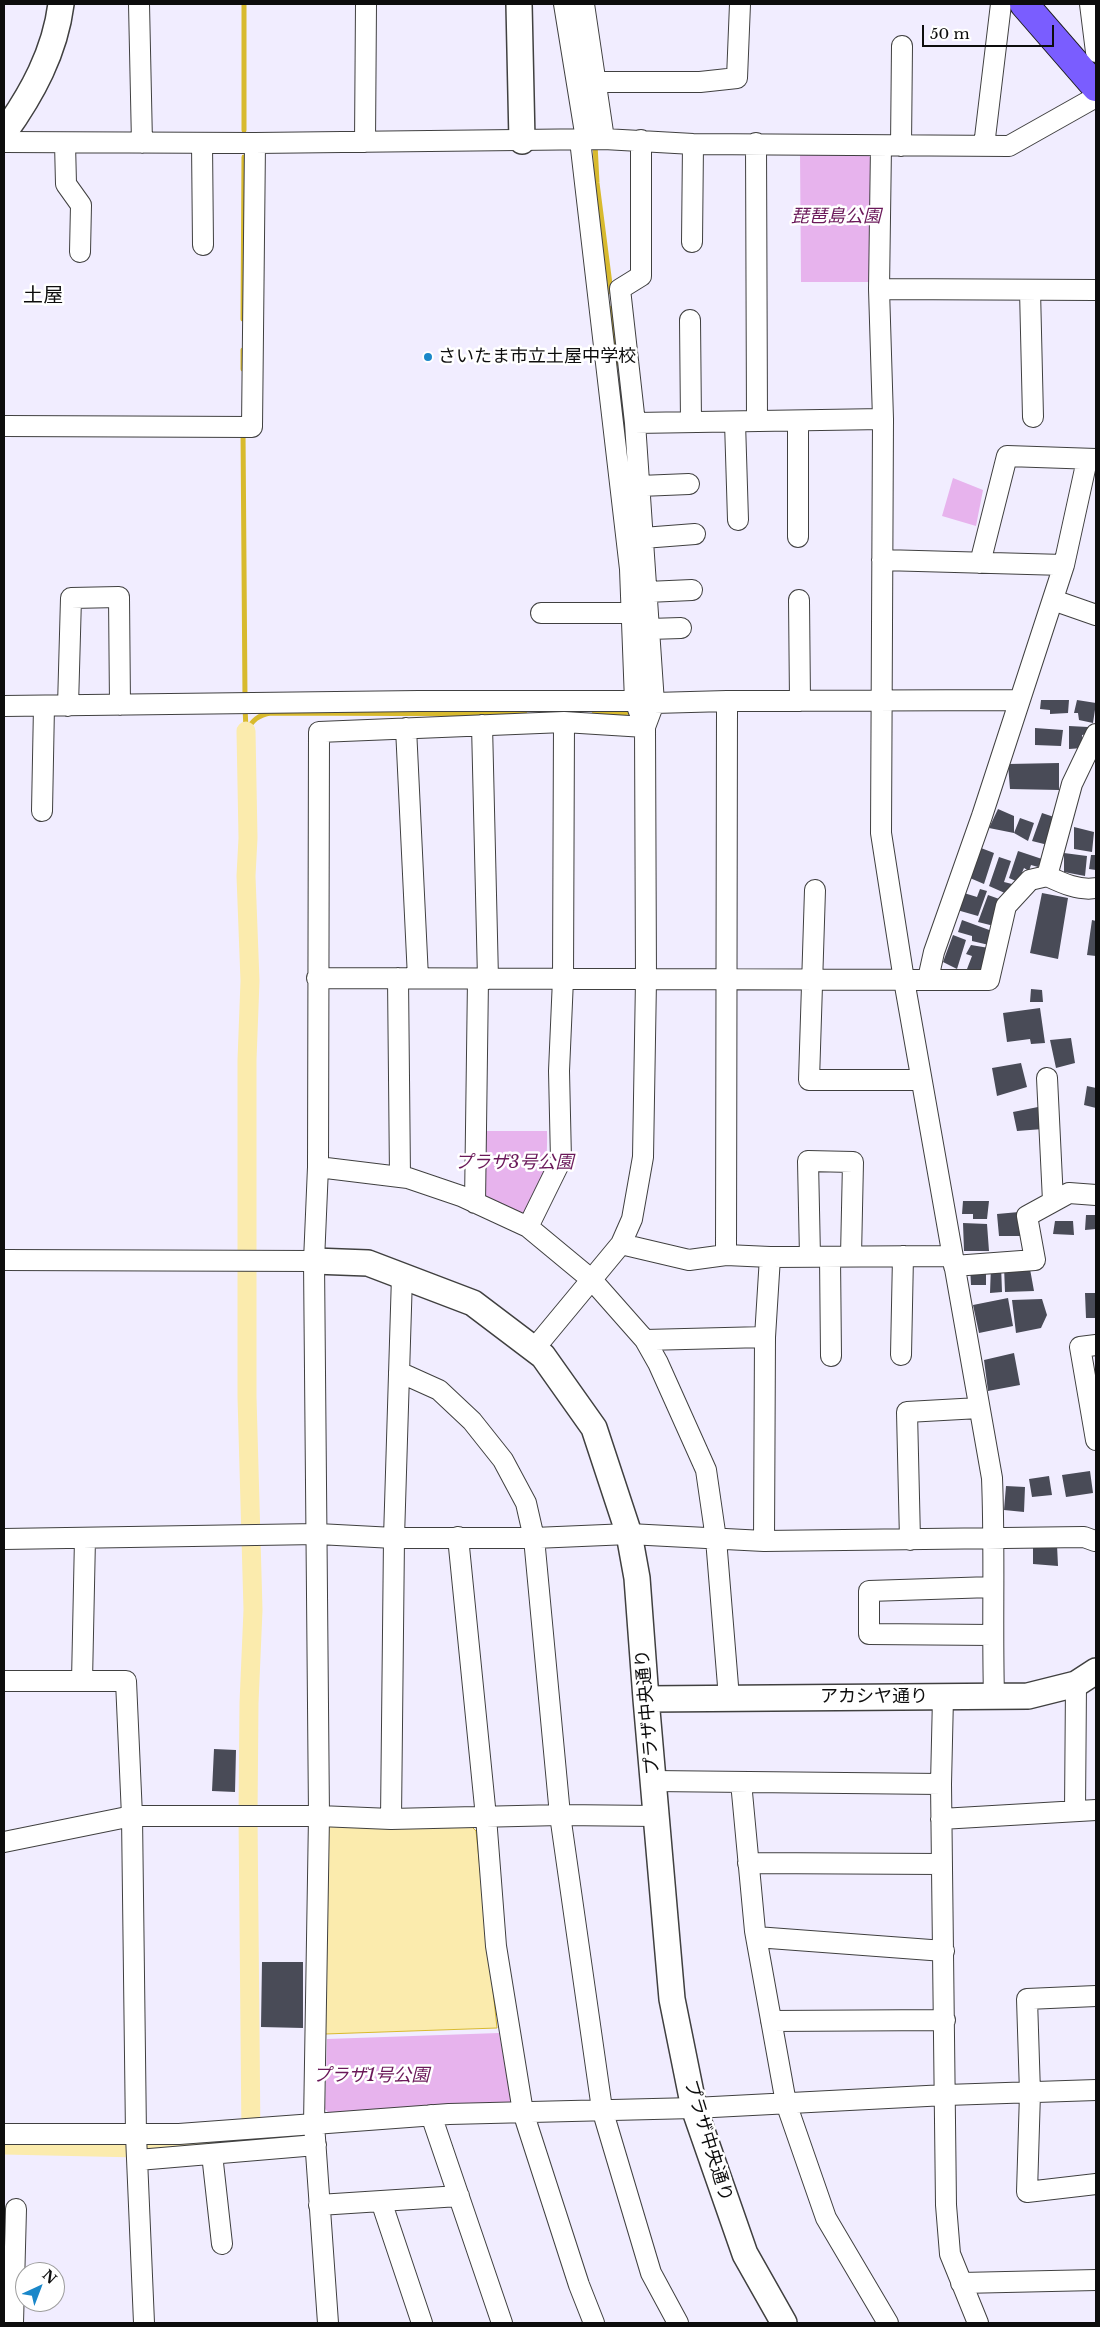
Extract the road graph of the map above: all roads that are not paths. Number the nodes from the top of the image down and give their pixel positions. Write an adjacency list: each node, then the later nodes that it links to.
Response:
1 (60, 4): 16 (street)
2 (139, 4): 23 (street)
3 (366, 4): 21 (street)
4 (519, 4): 19 (street)
5 (564, 4): 17 (street)
6 (584, 4): 13 (street)
7 (740, 4): 13 (street)
8 (1001, 4): 30 (street)
9 (1024, 4): 14 (main road)
10 (1092, 5): 12 (street)
11 (902, 46): 29 (street)
12 (1096, 52)
13 (595, 82): 17 (street)
14 (1096, 88)
15 (1096, 97): 30 (street)
16 (4, 132)
17 (592, 139): 18 (street); 19 (street); 61 (street)
18 (641, 140): 27 (street); 44 (street)
19 (522, 141): 21 (street)
20 (4, 142): 22 (street)
21 (366, 142): 26 (street)
22 (66, 143): 23 (street); 33 (street)
23 (142, 143): 24 (street)
24 (202, 143): 26 (street); 32 (street)
25 (756, 143): 27 (street); 28 (street); 40 (street)
26 (255, 144): 45 (street)
27 (693, 144): 31 (street)
28 (881, 146): 29 (street); 34 (street)
29 (901, 146): 30 (street)
30 (984, 146)
31 (692, 242)
32 (203, 245)
33 (80, 252)
34 (879, 289): 35 (street); 39 (street)
35 (1030, 290): 36 (street); 38 (street)
36 (1096, 290)
37 (690, 320): 42 (street)
38 (1033, 417)
39 (883, 419): 41 (street); 53 (street)
40 (757, 421): 41 (street); 43 (street)
41 (798, 421): 51 (street)
42 (691, 422): 43 (street); 44 (street)
43 (735, 422): 49 (street)
44 (635, 423): 48 (street)
45 (4, 426)
46 (1092, 460): 54 (street); 55 (street)
47 (689, 484): 48 (street)
48 (640, 486): 52 (street)
49 (738, 520)
50 (695, 534): 52 (street)
51 (798, 537)
52 (643, 538): 57 (street)
53 (882, 560): 54 (street); 69 (street)
54 (980, 562): 55 (street)
55 (1064, 565): 59 (street)
56 (692, 590): 57 (street)
57 (647, 592): 64 (street)
58 (799, 600): 67 (street)
59 (1053, 600): 62 (street); 65 (street)
60 (541, 613): 61 (street)
61 (631, 613): 68 (street)
62 (1096, 614)
63 (681, 628): 64 (street)
64 (649, 629): 68 (street)
65 (1019, 700): 69 (street); 88 (street)
66 (727, 701): 67 (street); 68 (street); 90 (street)
67 (800, 701): 69 (street)
68 (645, 702): 70 (street); 76 (street)
69 (881, 702): 92 (street)
70 (120, 705): 73 (street); 73 (street)
71 (4, 706): 72 (street)
72 (44, 706): 73 (street); 79 (street)
73 (68, 706)
74 (564, 722): 75 (street); 76 (street); 87 (street)
75 (482, 726): 77 (street); 86 (street)
76 (645, 727): 89 (street)
77 (406, 728): 83 (street); 85 (street)
78 (1096, 734): 80 (street)
79 (42, 811)
80 (1047, 876): 81 (street); 88 (street)
81 (1096, 888)
82 (815, 890): 91 (street)
83 (317, 978): 84 (street); 95 (street)
84 (398, 978): 85 (street); 96 (street)
85 (418, 978): 86 (street)
86 (483, 979): 87 (street); 99 (street)
87 (563, 979): 89 (street); 100 (street)
88 (928, 979): 92 (street)
89 (646, 980): 90 (street); 101 (street)
90 (726, 980): 91 (street); 102 (street)
91 (813, 980): 92 (street); 94 (street)
92 (904, 980): 94 (street)
93 (1047, 1078): 98 (street)
94 (921, 1080): 110 (street)
95 (318, 1167): 96 (street); 109 (street)
96 (400, 1177): 99 (street)
97 (1096, 1195): 98 (street)
98 (1053, 1201): 110 (street)
99 (475, 1203): 100 (street)
100 (528, 1227): 112 (street)
101 (622, 1244): 102 (street); 112 (street)
102 (726, 1255): 105 (street)
103 (851, 1256): 104 (street); 106 (street); 107 (street)
104 (904, 1256): 110 (street); 118 (street)
105 (770, 1257): 106 (street); 113 (street)
106 (810, 1257): 107 (street)
107 (830, 1257): 117 (street)
108 (4, 1260): 109 (street)
109 (314, 1261): 111 (street, プラザ中央通り); 122 (street)
110 (953, 1261): 120 (street)
111 (402, 1276): 116 (street, プラザ中央通り); 119 (street)
112 (592, 1280): 114 (street); 116 (street)
113 (765, 1337): 114 (street); 132 (street)
114 (645, 1340): 129 (street)
115 (1096, 1345): 121 (street)
116 (534, 1349): 123 (street, プラザ中央通り)
117 (831, 1356)
118 (901, 1356)
119 (399, 1372): 126 (street); 127 (street)
120 (979, 1408): 130 (street); 131 (street)
121 (1096, 1440)
122 (318, 1534): 125 (street); 126 (street); 150 (street)
123 (629, 1534): 127 (street); 129 (street); 142 (street, プラザ中央通り)
124 (458, 1537): 126 (street); 127 (street); 151 (street)
125 (85, 1538): 128 (street); 137 (street)
126 (394, 1538): 153 (street)
127 (534, 1538): 148 (street)
128 (4, 1539)
129 (716, 1539): 132 (street); 141 (street)
130 (994, 1539): 131 (street); 133 (street); 134 (street)
131 (910, 1540): 132 (street)
132 (764, 1541)
133 (1096, 1543)
134 (992, 1587): 135 (street); 135 (street)
135 (993, 1635): 139 (street)
136 (1086, 1678): 139 (street, アカシヤ通り); 147 (street)
137 (82, 1681): 138 (street); 149 (street)
138 (4, 1682)
139 (994, 1696): 140 (street, アカシヤ通り)
140 (942, 1697): 141 (street, アカシヤ通り); 145 (street)
141 (728, 1698): 142 (street, アカシヤ通り)
142 (646, 1699): 143 (street, プラザ中央通り)
143 (653, 1781): 144 (street); 152 (street, プラザ中央通り)
144 (741, 1782): 145 (street); 156 (street)
145 (941, 1784): 154 (street)
146 (1096, 1810): 147 (street)
147 (1075, 1811): 154 (street)
148 (560, 1815): 151 (street); 152 (street); 168 (street)
149 (132, 1816): 150 (street); 155 (street); 173 (street)
150 (319, 1816): 153 (street); 171 (street)
151 (486, 1816): 153 (street); 169 (street)
152 (656, 1816): 167 (street, プラザ中央通り)
153 (391, 1819)
154 (941, 1819): 157 (street)
155 (4, 1842)
156 (748, 1863): 157 (street); 158 (street)
157 (942, 1864): 159 (street)
158 (756, 1937): 159 (street); 162 (street)
159 (944, 1951): 161 (street)
160 (1096, 1996): 164 (street)
161 (945, 2020): 162 (street); 165 (street)
162 (771, 2021): 166 (street)
163 (1096, 2090): 164 (street)
164 (1030, 2092): 165 (street); 177 (street)
165 (946, 2095): 166 (street); 184 (street)
166 (786, 2103): 167 (street); 193 (street)
167 (694, 2108): 168 (street); 192 (street, プラザ中央通り)
168 (602, 2109): 169 (street); 191 (street)
169 (523, 2112): 170 (street); 190 (street)
170 (431, 2115): 171 (street); 178 (street)
171 (314, 2124): 173 (street); 174 (street)
172 (4, 2134): 173 (street)
173 (136, 2135): 176 (street)
174 (316, 2145): 175 (street); 180 (street)
175 (212, 2154): 176 (street); 182 (street)
176 (138, 2160): 186 (street)
177 (1096, 2184)
178 (459, 2196): 179 (street); 189 (street)
179 (381, 2201): 180 (street); 188 (street)
180 (319, 2205): 187 (street)
181 (16, 2209): 185 (street)
182 (222, 2244)
183 (1096, 2280): 184 (street)
184 (961, 2283): 194 (street)
185 (13, 2323)
186 (144, 2323)
187 (328, 2323)
188 (422, 2323)
189 (502, 2323)
190 (594, 2323)
191 (678, 2323)
192 (784, 2323)
193 (888, 2323)
194 (978, 2323)

